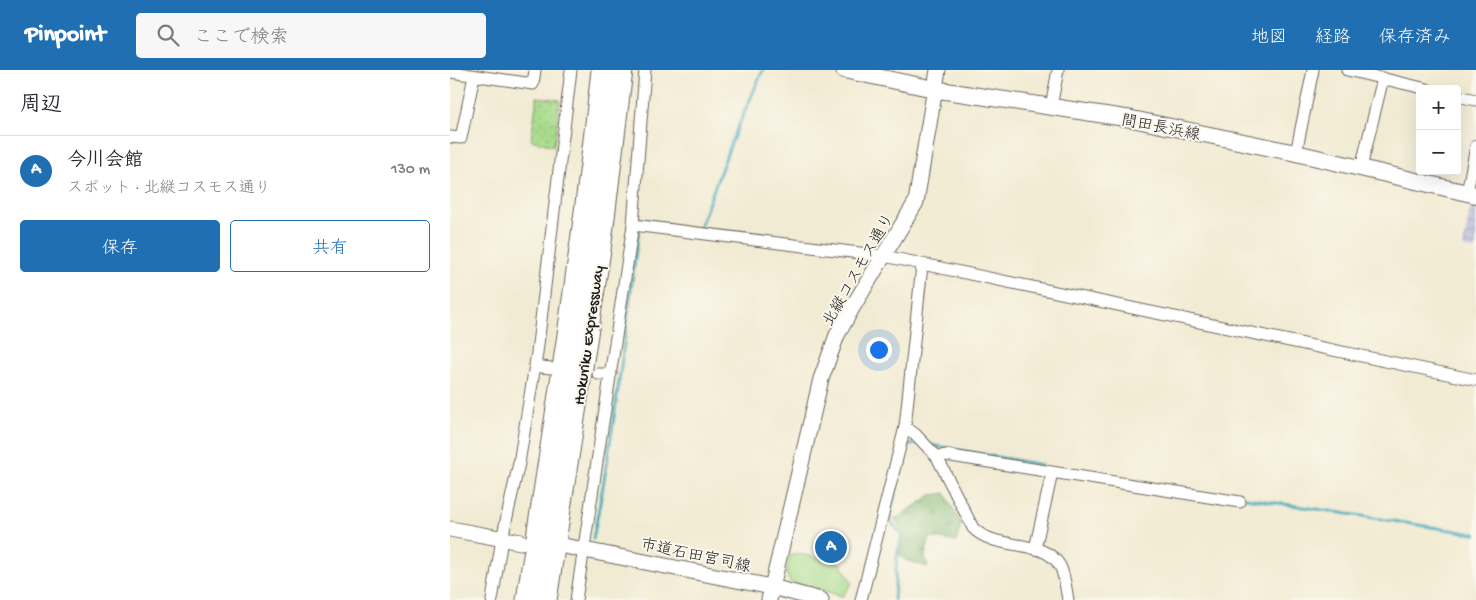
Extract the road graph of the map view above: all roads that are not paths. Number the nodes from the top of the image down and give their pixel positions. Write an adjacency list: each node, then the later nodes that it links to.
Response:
1 (535, 70): 11 (street)
2 (571, 70): 26 (street)
3 (645, 70): 23 (street)
4 (844, 70): 14 (main road, 間田長浜線)
5 (938, 70): 14 (street, 北縦コスモス通り)
6 (1058, 70): 17 (street)
7 (1313, 70): 20 (street)
8 (1347, 70): 12 (street)
9 (612, 71): 43 (highway, Hokuriku Expressway); 44 (highway, Hokuriku Expressway)
10 (450, 72): 11 (street)
11 (474, 76): 18 (street)
12 (1383, 78): 13 (street); 21 (street)
13 (1416, 86)
14 (935, 89): 17 (main road, 間田長浜線); 24 (street, 北縦コスモス通り)
15 (1461, 97): 16 (street)
16 (1476, 100)
17 (1051, 107): 20 (main road, 間田長浜線)
18 (450, 137)
19 (1476, 146): 22 (street)
20 (1296, 153): 21 (main road, 間田長浜線)
21 (1360, 168): 22 (main road, 間田長浜線)
22 (1472, 194)
23 (633, 225): 24 (street); 29 (street)
24 (884, 256): 25 (street); 41 (street, 北縦コスモス通り)
25 (922, 265): 30 (street); 31 (street)
26 (535, 366): 27 (street); 36 (street)
27 (550, 368)
28 (598, 374): 29 (street)
29 (611, 374): 39 (street)
30 (1476, 380)
31 (905, 427): 32 (street); 47 (street)
32 (937, 457): 33 (street); 40 (street)
33 (1052, 473): 34 (street); 40 (street)
34 (1240, 502)
35 (450, 530): 36 (street)
36 (502, 539): 37 (street); 42 (street)
37 (521, 542)
38 (564, 546): 39 (street, 市道石田宮司線)
39 (584, 549): 41 (street, 市道石田宮司線); 45 (street)
40 (1035, 549): 48 (street)
41 (770, 594): 46 (street, 市道石田宮司線)
42 (492, 600)
43 (527, 600)
44 (546, 600)
45 (576, 600)
46 (821, 600)
47 (861, 600)
48 (1068, 600)

